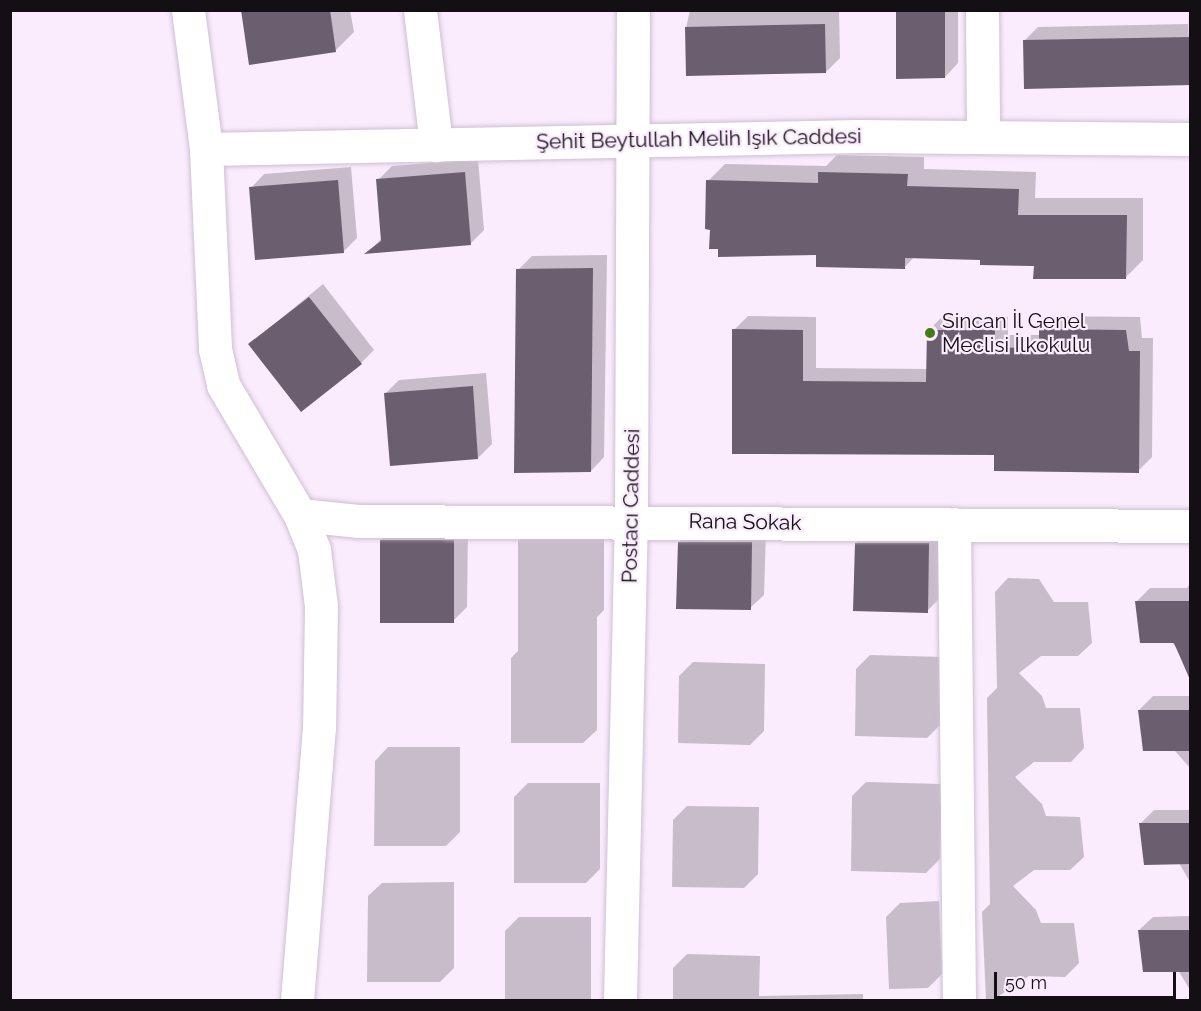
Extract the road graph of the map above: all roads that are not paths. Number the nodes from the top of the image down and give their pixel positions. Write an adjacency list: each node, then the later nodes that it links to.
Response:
1 (188, 10): 9 (street)
2 (420, 10): 8 (street)
3 (633, 10): 7 (street, Postacı Caddesi)
4 (982, 10): 5 (street)
5 (983, 135): 6 (street, Şehit Beytullah Melih Işık Caddesi); 7 (street, Şehit Beytullah Melih Işık Caddesi)
6 (1191, 139)
7 (634, 141): 8 (street, Şehit Beytullah Melih Işık Caddesi); 11 (street, Postacı Caddesi)
8 (436, 144): 9 (street, Şehit Beytullah Melih Işık Caddesi)
9 (206, 149): 10 (street)
10 (300, 515): 11 (street, Rana Sokak); 14 (street)
11 (631, 520): 12 (street, Rana Sokak); 15 (street, Postacı Caddesi)
12 (954, 524): 13 (street, Rana Sokak); 16 (street)
13 (1191, 525)
14 (297, 1000)
15 (620, 1000)
16 (959, 1000)

